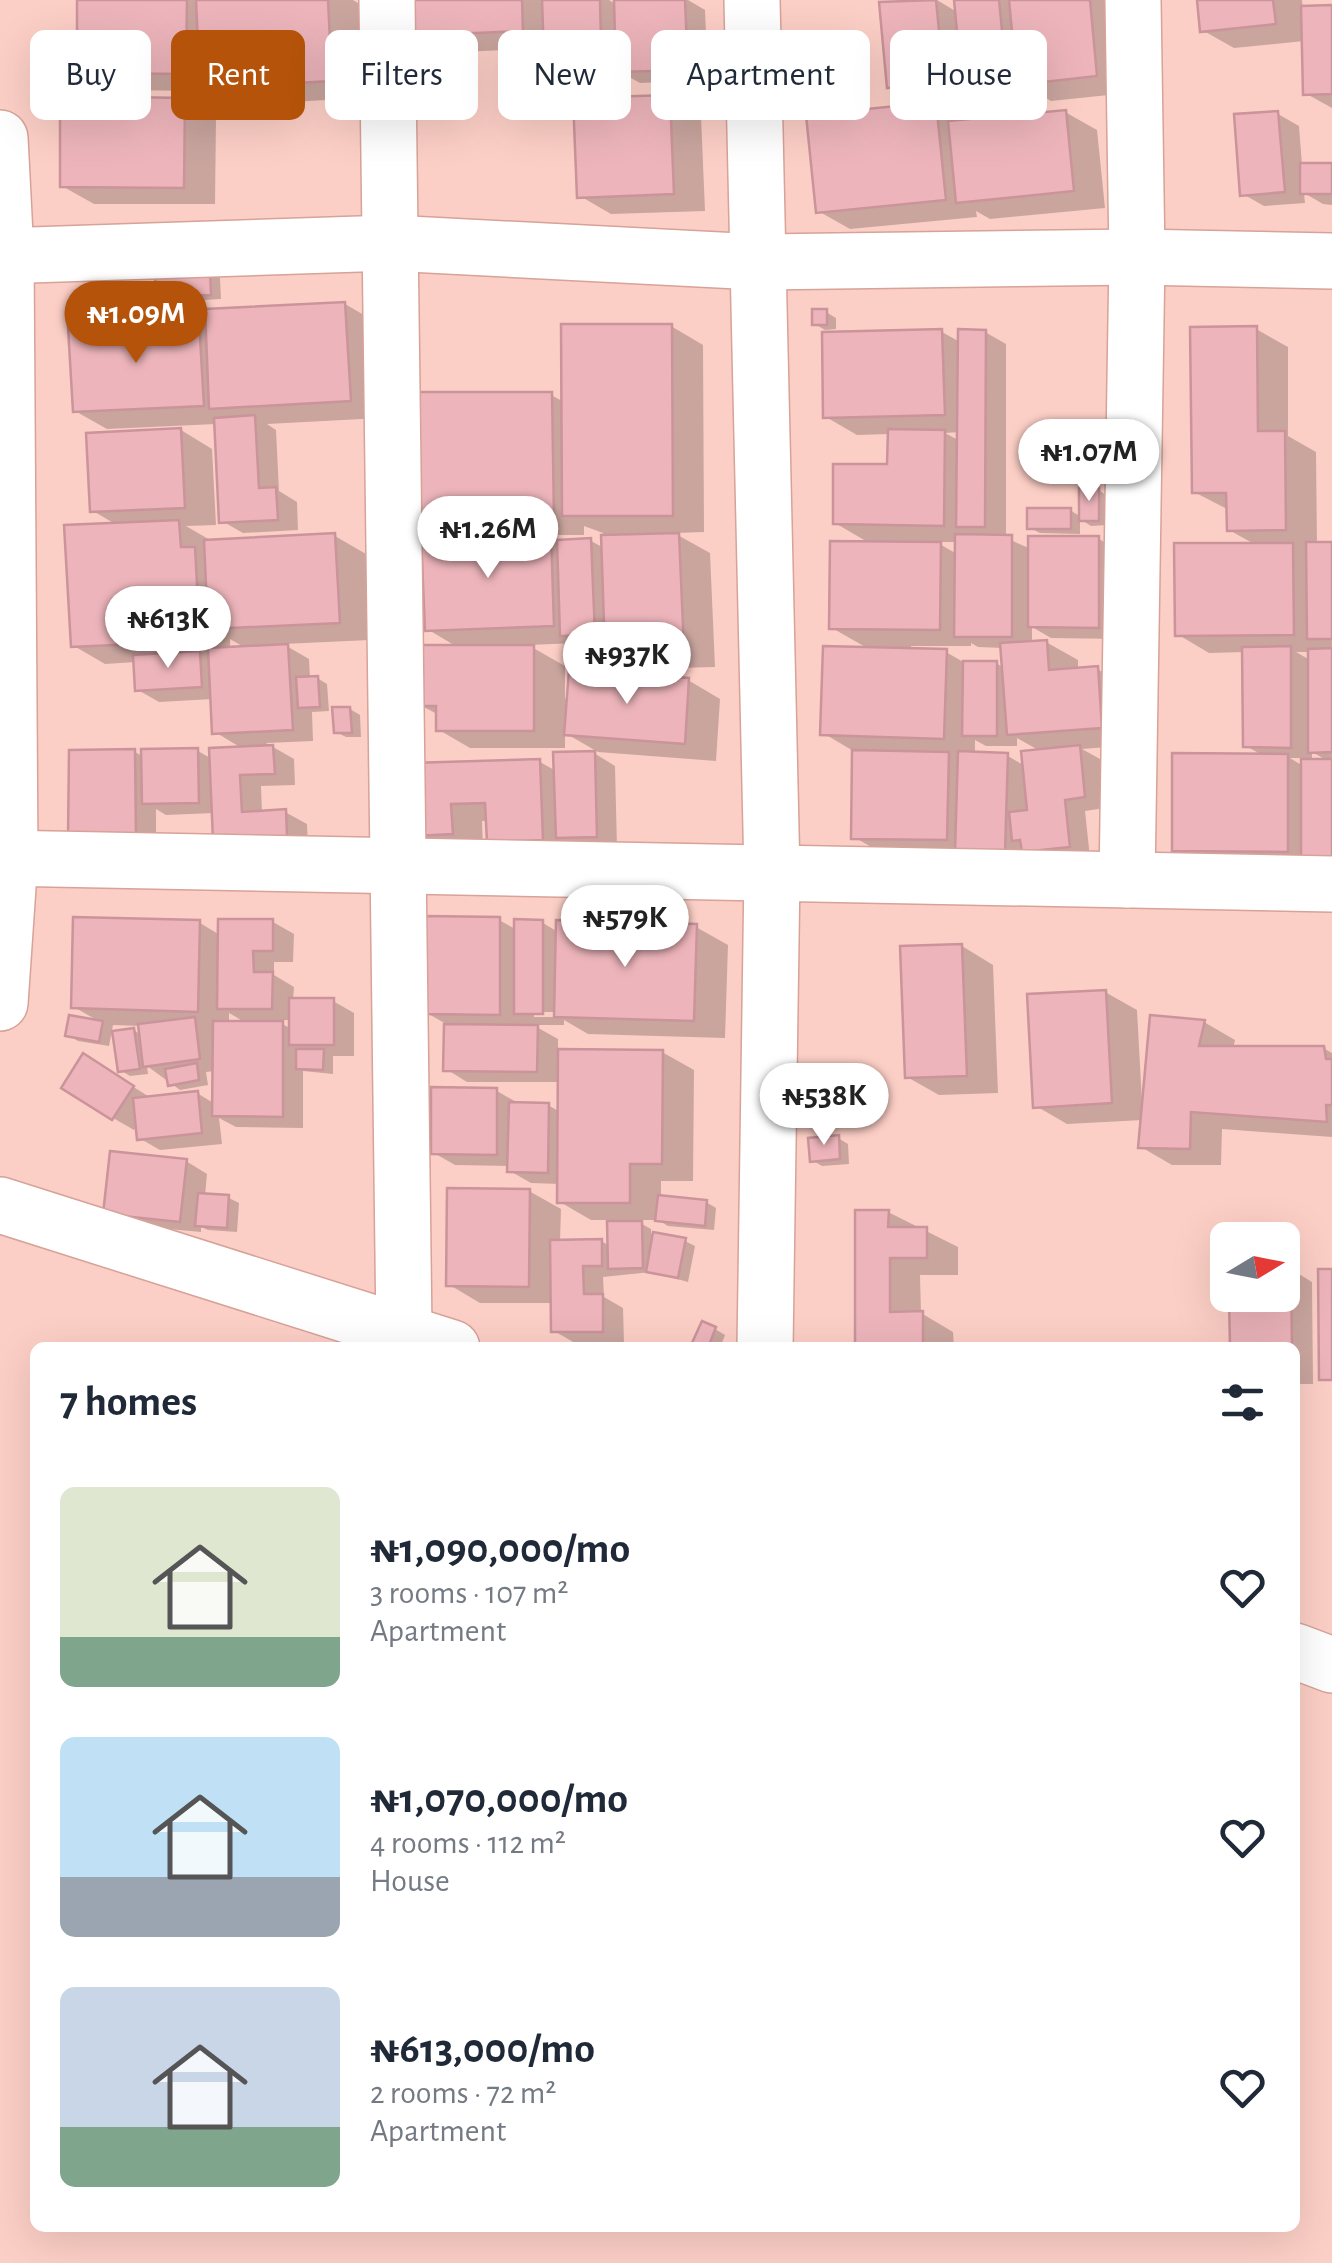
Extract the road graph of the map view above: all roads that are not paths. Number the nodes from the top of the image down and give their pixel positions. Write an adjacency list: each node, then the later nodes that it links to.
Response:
1 (387, 0): 5 (street)
2 (752, 0): 9 (street)
3 (1133, 0): 7 (street)
4 (0, 138): 6 (street)
5 (390, 244): 6 (street); 9 (street); 11 (street)
6 (3, 256): 10 (street)
7 (1137, 257): 8 (street); 9 (street); 13 (street)
8 (1332, 261)
9 (758, 262): 12 (street)
10 (5, 858): 11 (street); 15 (street)
11 (398, 866): 12 (street); 17 (street)
12 (772, 873): 13 (street); 18 (street)
13 (1126, 880): 14 (street)
14 (1332, 884)
15 (0, 1003)
16 (0, 1205): 17 (street)
17 (428, 1340)
18 (765, 1342)
19 (1300, 1653): 20 (street)
20 (1332, 1665)

